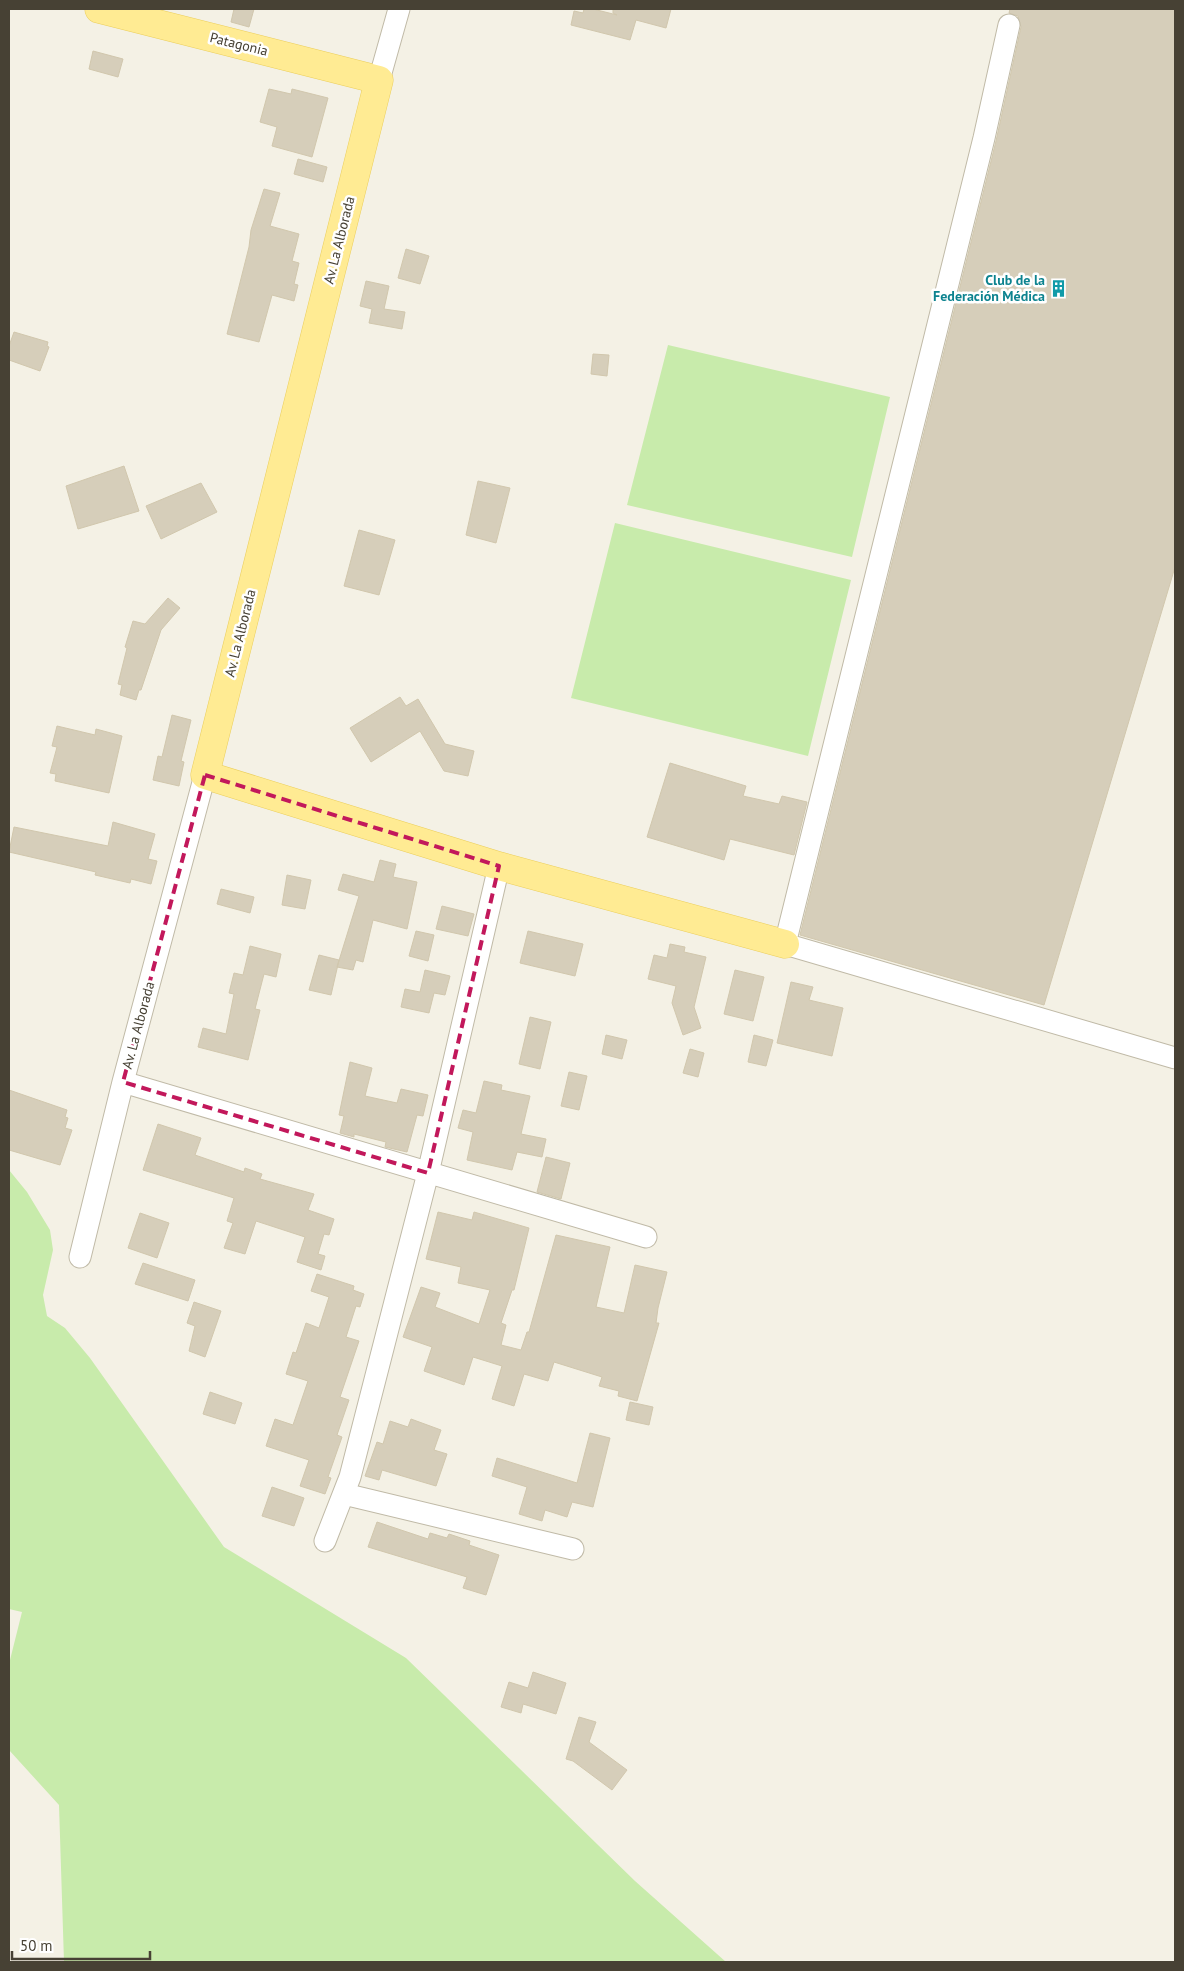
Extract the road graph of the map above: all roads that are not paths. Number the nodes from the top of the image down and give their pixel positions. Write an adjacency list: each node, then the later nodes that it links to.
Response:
1 (99, 9): 4 (main road, Patagonia)
2 (399, 9): 4 (street, Av. La Alborada)
3 (1009, 25): 7 (street)
4 (378, 80): 5 (main road, Av. La Alborada)
5 (205, 775): 6 (main road); 9 (street, Av. La Alborada)
6 (500, 866): 7 (main road); 10 (street)
7 (785, 944): 8 (street)
8 (1175, 1058)
9 (123, 1082): 10 (street); 12 (street, Av. La Alborada)
10 (428, 1173): 11 (street); 13 (street)
11 (646, 1237)
12 (80, 1257)
13 (344, 1494): 14 (street); 15 (street)
14 (325, 1541)
15 (574, 1549)

